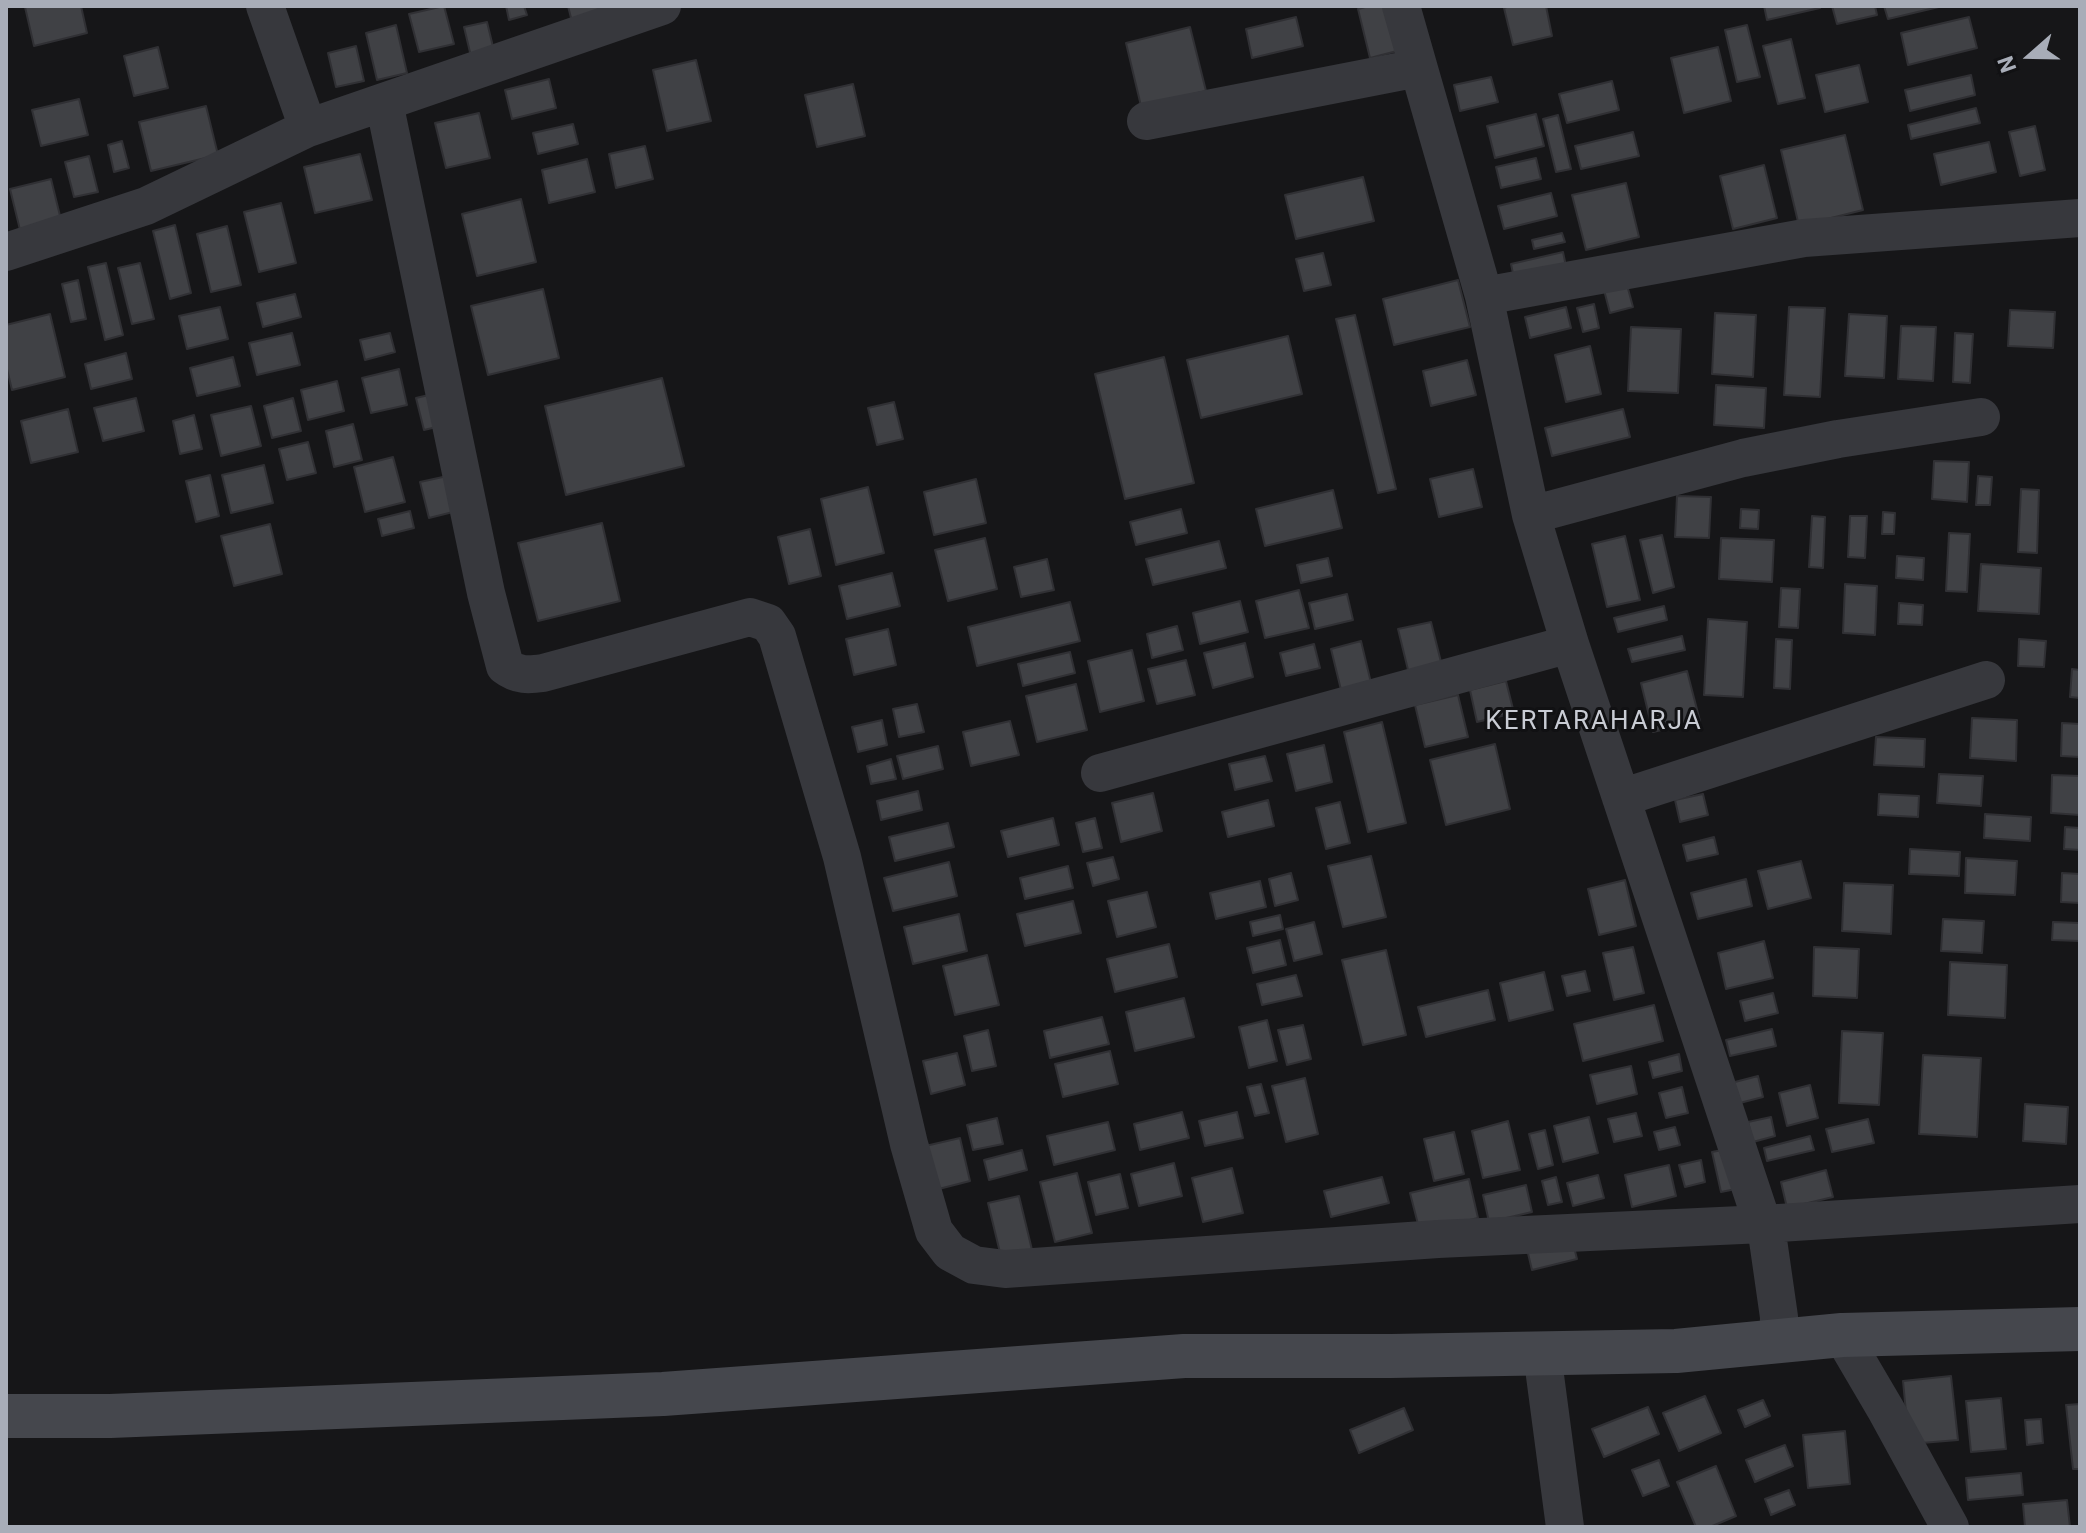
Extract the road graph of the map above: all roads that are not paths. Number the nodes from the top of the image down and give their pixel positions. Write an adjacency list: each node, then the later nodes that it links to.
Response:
1 (265, 6): 7 (street)
2 (662, 6): 5 (street)
3 (1401, 6): 4 (street)
4 (1418, 68): 6 (street); 10 (street)
5 (384, 102): 7 (street); 18 (street)
6 (1146, 121)
7 (308, 128): 9 (street)
8 (2080, 218): 10 (street)
9 (6, 252)
10 (1484, 296): 12 (street)
11 (1981, 417): 12 (street)
12 (1531, 515): 13 (street)
13 (1570, 644): 15 (street); 16 (street)
14 (1986, 680): 16 (street)
15 (1100, 773)
16 (1621, 798): 18 (street)
17 (2080, 1204): 18 (street)
18 (1765, 1232): 19 (street)
19 (1779, 1329): 21 (main road); 22 (main road)
20 (2080, 1329): 21 (main road)
21 (1842, 1335): 25 (street)
22 (1542, 1353): 23 (main road); 24 (street)
23 (6, 1416)
24 (1565, 1527)
25 (1950, 1527)

